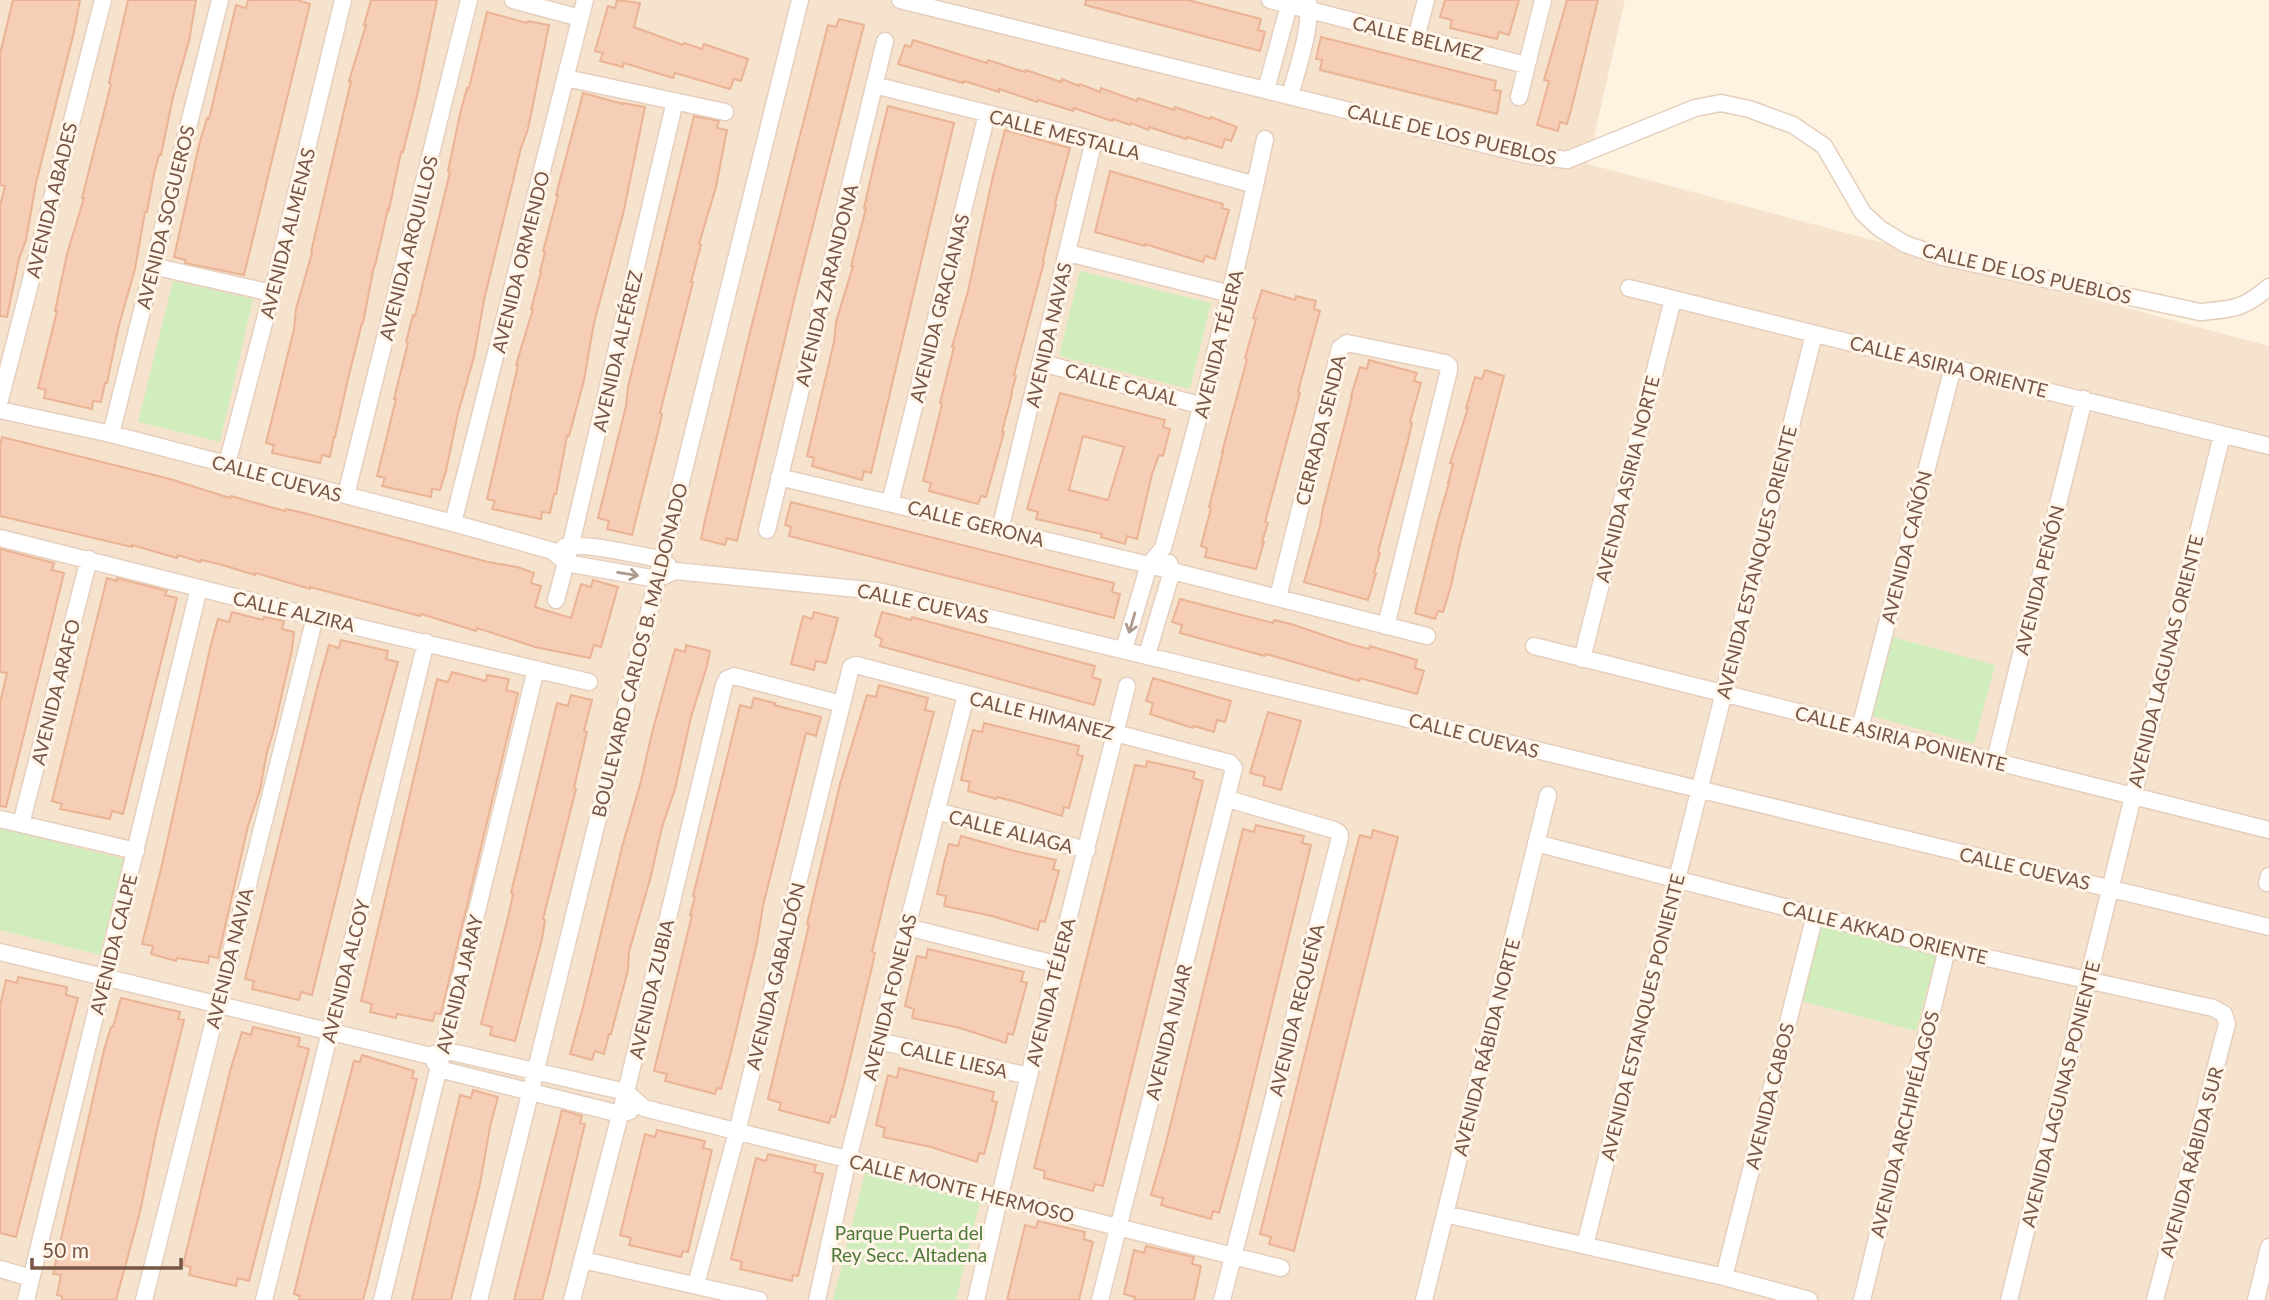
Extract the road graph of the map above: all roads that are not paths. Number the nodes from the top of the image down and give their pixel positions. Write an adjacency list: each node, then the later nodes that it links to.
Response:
1 (103, 0): 39 (street, AVENIDA ABADES)
2 (220, 0): 30 (street, AVENIDA SOGUEROS)
3 (343, 0): 33 (street, AVENIDA ALMENAS)
4 (470, 0): 48 (street, AVENIDA ARQUILLOS)
5 (513, 0): 14 (street)
6 (585, 0): 14 (street, AVENIDA ORMENDO)
7 (800, 0): 58 (street, BOULEVARD CARLOS B. MALDONADO)
8 (900, 0): 20 (street, CALLE DE LOS PUEBLOS)
9 (1270, 0): 12 (street, CALLE BELMEZ)
10 (1426, 0): 15 (street)
11 (1543, 0): 17 (street)
12 (1291, 2): 13 (street, CALLE BELMEZ); 20 (street)
13 (1308, 5): 15 (street, CALLE BELMEZ); 21 (street)
14 (580, 18): 18 (street, AVENIDA ORMENDO)
15 (1416, 38): 17 (street, CALLE BELMEZ)
16 (885, 41): 19 (street, AVENIDA ZARANDONA)
17 (1526, 65): 22 (street)
18 (566, 78): 23 (street); 50 (street, AVENIDA ORMENDO)
19 (874, 85): 25 (street, CALLE MESTALLA); 47 (street, AVENIDA ZARANDONA)
20 (1266, 90): 21 (street, CALLE DE LOS PUEBLOS)
21 (1290, 95): 31 (street, CALLE DE LOS PUEBLOS)
22 (1519, 97)
23 (675, 101): 24 (street); 54 (street, AVENIDA ALFÉREZ)
24 (725, 112)
25 (987, 114): 27 (street, CALLE MESTALLA); 49 (street, AVENIDA GRACIANAS)
26 (1265, 139): 28 (street, AVENIDA TÉJERA)
27 (1094, 140): 28 (street, CALLE MESTALLA); 29 (street, AVENIDA NAVAS)
28 (1255, 186): 34 (street, AVENIDA TÉJERA)
29 (1068, 253): 34 (street); 37 (street, AVENIDA NAVAS)
30 (152, 266): 33 (street); 43 (street, AVENIDA SOGUEROS)
31 (2269, 287)
32 (1629, 288): 35 (street, CALLE ASIRIA ORIENTE)
33 (272, 293): 46 (street, AVENIDA ALMENAS)
34 (1231, 294): 41 (street, AVENIDA TÉJERA)
35 (1672, 299): 36 (street, CALLE ASIRIA ORIENTE); 74 (street, AVENIDA ASIRIA NORTE)
36 (1814, 334): 38 (street, CALLE ASIRIA ORIENTE); 79 (street, AVENIDA ESTANQUES ORIENTE)
37 (1042, 363): 41 (street, CALLE CAJAL); 52 (street, AVENIDA NAVAS)
38 (1952, 367): 40 (street, CALLE ASIRIA ORIENTE); 82 (street, AVENIDA CAÑÓN)
39 (0, 400)
40 (2084, 400): 44 (street, CALLE ASIRIA ORIENTE); 84 (street, AVENIDA PEÑÓN)
41 (1203, 406): 55 (street, AVENIDA TÉJERA)
42 (0, 410): 43 (street, CALLE CUEVAS)
43 (111, 434): 46 (street, CALLE CUEVAS)
44 (2222, 435): 45 (street, CALLE ASIRIA ORIENTE); 88 (street, AVENIDA LAGUNAS ORIENTE)
45 (2269, 446)
46 (227, 464): 48 (street, CALLE CUEVAS)
47 (779, 477): 49 (street, CALLE GERONA); 51 (street, AVENIDA ZARANDONA)
48 (346, 495): 50 (street, CALLE CUEVAS)
49 (890, 503): 52 (street, CALLE GERONA)
50 (453, 523): 56 (street, CALLE CUEVAS)
51 (767, 530)
52 (1000, 530): 60 (street, CALLE GERONA)
53 (0, 538): 57 (street, CALLE ALZIRA)
54 (571, 544): 56 (street); 58 (street); 59 (street, AVENIDA ALFÉREZ)
55 (1163, 548): 60 (street, AVENIDA TÉJERA); 62 (street)
56 (553, 551): 59 (street, CALLE CUEVAS)
57 (89, 559): 64 (street, CALLE ALZIRA); 92 (street, AVENIDA ARAFO)
58 (662, 559): 61 (street); 63 (street, BOULEVARD CARLOS B. MALDONADO)
59 (566, 564): 63 (street, one-way to 63); 66 (street, AVENIDA ALFÉREZ)
60 (1149, 565): 62 (street, CALLE GERONA); 72 (street, AVENIDA TÉJERA, one-way to 72)
61 (675, 571): 63 (street, CALLE CUEVAS); 72 (street, CALLE CUEVAS)
62 (1172, 571): 65 (street); 73 (street)
63 (657, 579): 112 (street, BOULEVARD CARLOS B. MALDONADO)
64 (199, 589): 67 (street, CALLE ALZIRA); 96 (street, AVENIDA CALPE)
65 (1278, 597): 68 (street); 68 (street, CERRADA SENDA)
66 (556, 600)
67 (315, 617): 70 (street, CALLE ALZIRA); 107 (street, AVENIDA NAVIA)
68 (1386, 626): 69 (street)
69 (1427, 636)
70 (426, 642): 76 (street, CALLE ALZIRA); 109 (street, AVENIDA ALCOY)
71 (1534, 646): 74 (street, CALLE ASIRIA PONIENTE)
72 (1124, 649): 73 (street, CALLE CUEVAS)
73 (1147, 655): 86 (street, CALLE CUEVAS)
74 (1582, 659): 79 (street, CALLE ASIRIA PONIENTE)
75 (852, 667): 80 (street, CALLE HIMANEZ); 81 (street, AVENIDA GABALDÓN)
76 (537, 669): 77 (street, CALLE ALZIRA); 111 (street, AVENIDA JARAY)
77 (589, 682)
78 (1127, 686): 83 (street, AVENIDA TÉJERA)
79 (1722, 693): 82 (street, CALLE ASIRIA PONIENTE); 86 (street, AVENIDA ESTANQUES ORIENTE)
80 (966, 695): 83 (street, CALLE HIMANEZ); 90 (street, AVENIDA FONELAS)
81 (842, 704): 115 (street, AVENIDA ZUBIA); 118 (street, AVENIDA GABALDÓN)
82 (1860, 728): 84 (street, CALLE ASIRIA PONIENTE)
83 (1115, 734): 85 (street, CALLE HIMANEZ); 95 (street, AVENIDA TÉJERA)
84 (1995, 760): 88 (street, CALLE ASIRIA PONIENTE)
85 (1233, 765): 89 (street, AVENIDA NIJAR)
86 (1698, 789): 97 (street, AVENIDA ESTANQUES PONIENTE); 98 (street, CALLE CUEVAS)
87 (1548, 795): 94 (street, AVENIDA RÁBIDA NORTE)
88 (2132, 796): 93 (street, CALLE ASIRIA PONIENTE); 98 (street, AVENIDA LAGUNAS ORIENTE)
89 (1228, 799): 122 (street, AVENIDA NIJAR); 125 (street, AVENIDA REQUEÑA)
90 (936, 811): 95 (street, CALLE ALIAGA); 100 (street, AVENIDA FONELAS)
91 (0, 819): 92 (street)
92 (21, 824): 96 (street)
93 (2269, 830)
94 (1536, 843): 97 (street, CALLE AKKAD ORIENTE); 121 (street, AVENIDA RÁBIDA NORTE)
95 (1087, 850): 104 (street, AVENIDA TÉJERA)
96 (136, 851): 105 (street, AVENIDA CALPE)
97 (1678, 878): 99 (street, CALLE AKKAD ORIENTE); 123 (street, AVENIDA ESTANQUES PONIENTE)
98 (2111, 888): 101 (street, CALLE CUEVAS); 106 (street, AVENIDA LAGUNAS PONIENTE)
99 (1815, 915): 102 (street, CALLE AKKAD ORIENTE); 129 (street, AVENIDA CABOS)
100 (906, 927): 104 (street); 110 (street, AVENIDA FONELAS)
101 (2269, 927)
102 (1947, 949): 106 (street, CALLE AKKAD ORIENTE); 145 (street, AVENIDA ARCHIPIÉLAGOS)
103 (0, 952): 105 (street, CALLE MONTE HERMOSO)
104 (1055, 964): 113 (street, AVENIDA TÉJERA)
105 (105, 977): 107 (street, CALLE MONTE HERMOSO); 130 (street, AVENIDA CALPE)
106 (2089, 981): 108 (street, CALLE AKKAD ORIENTE); 146 (street, AVENIDA LAGUNAS PONIENTE)
107 (218, 1005): 109 (street, CALLE MONTE HERMOSO); 132 (street, AVENIDA NAVIA)
108 (2227, 1024): 147 (street, AVENIDA RÁBIDA SUR)
109 (330, 1032): 111 (street, CALLE MONTE HERMOSO); 134 (street, AVENIDA ALCOY)
110 (879, 1041): 113 (street, CALLE LIESA); 119 (street, AVENIDA FONELAS)
111 (438, 1058): 112 (street, CALLE MONTE HERMOSO); 114 (street, CALLE MONTE HERMOSO); 135 (street, AVENIDA JARAY)
112 (535, 1071): 114 (street, BOULEVARD CARLOS B. MALDONADO); 115 (street, CALLE MONTE HERMOSO)
113 (1029, 1076): 120 (street, AVENIDA TÉJERA)
114 (530, 1091): 117 (street, CALLE MONTE HERMOSO); 136 (street, BOULEVARD CARLOS B. MALDONADO)
115 (626, 1092): 116 (street, CALLE MONTE HERMOSO); 117 (street, AVENIDA ZUBIA)
116 (644, 1108): 117 (street, CALLE MONTE HERMOSO); 118 (street, CALLE MONTE HERMOSO)
117 (620, 1114): 126 (street, AVENIDA ZUBIA)
118 (737, 1132): 119 (street, CALLE MONTE HERMOSO); 131 (street, AVENIDA GABALDÓN)
119 (848, 1159): 120 (street, CALLE MONTE HERMOSO); 139 (street, AVENIDA FONELAS)
120 (999, 1197): 122 (street, CALLE MONTE HERMOSO); 140 (street, AVENIDA TÉJERA)
121 (1445, 1214): 123 (street); 143 (street, AVENIDA RÁBIDA NORTE)
122 (1118, 1227): 125 (street, CALLE MONTE HERMOSO); 141 (street, AVENIDA NIJAR)
123 (1584, 1245): 129 (street)
124 (2269, 1247): 148 (street)
125 (1233, 1256): 127 (street, CALLE MONTE HERMOSO); 142 (street, AVENIDA REQUEÑA)
126 (583, 1260): 131 (street); 137 (street, AVENIDA ZUBIA)
127 (1281, 1268)
128 (0, 1269): 130 (street)
129 (1724, 1277): 144 (street)
130 (31, 1278): 133 (street, AVENIDA CALPE)
131 (696, 1284): 138 (street)
132 (149, 1299)
133 (26, 1300)
134 (264, 1300)
135 (382, 1300)
136 (479, 1300)
137 (572, 1300)
138 (759, 1300)
139 (817, 1300)
140 (976, 1300)
141 (1100, 1300)
142 (1222, 1300)
143 (1424, 1300)
144 (1809, 1300)
145 (1861, 1300)
146 (2009, 1300)
147 (2155, 1300)
148 (2256, 1300)

